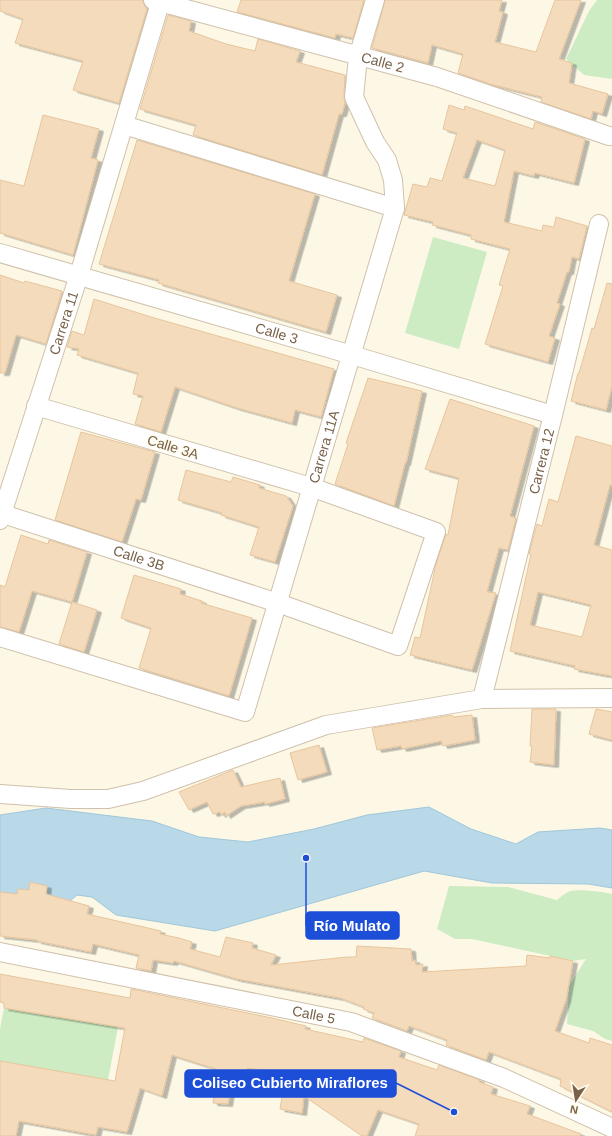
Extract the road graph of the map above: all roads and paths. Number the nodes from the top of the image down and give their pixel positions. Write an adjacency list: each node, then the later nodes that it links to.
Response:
1 (375, 0): 3 (street)
2 (158, 1): 3 (street, Calle 2); 4 (street, Carrera 11)
3 (358, 57): 5 (street, Calle 2); 6 (street, Carrera 11A)
4 (124, 125): 6 (street); 9 (street, Carrera 11)
5 (609, 136)
6 (395, 208): 10 (street, Carrera 11A)
7 (599, 224): 12 (street, Carrera 12)
8 (0, 253): 9 (street, Calle 3)
9 (78, 275): 10 (street, Calle 3); 11 (street, Carrera 11)
10 (352, 355): 12 (street, Calle 3); 13 (street, Carrera 11A)
11 (36, 406): 13 (street, Calle 3A); 14 (street, Carrera 11)
12 (553, 415): 17 (street, Carrera 12)
13 (311, 487): 15 (street, Carrera 11A); 15 (street, Calle 3A)
14 (1, 516): 15 (street, Calle 3B)
15 (278, 603): 16 (street, Carrera 11A)
16 (0, 637)
17 (482, 698): 18 (street); 19 (street)
18 (612, 698)
19 (0, 794)
20 (0, 952): 21 (street, Calle 5)
21 (612, 1128)

